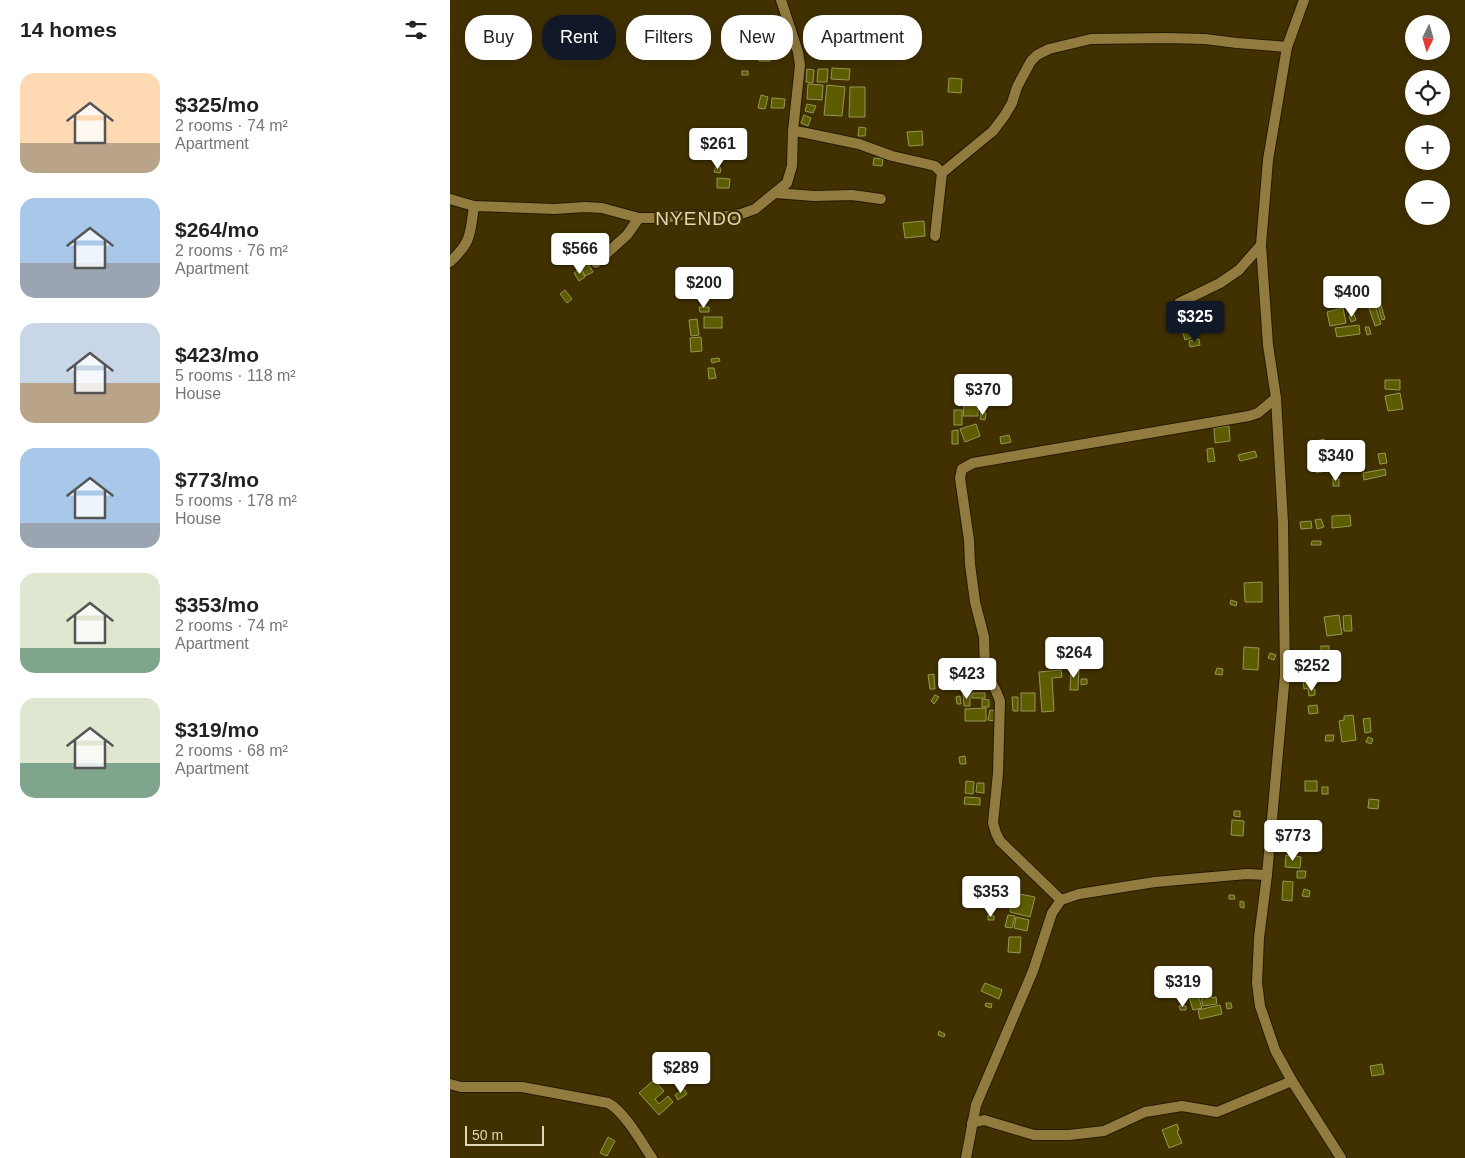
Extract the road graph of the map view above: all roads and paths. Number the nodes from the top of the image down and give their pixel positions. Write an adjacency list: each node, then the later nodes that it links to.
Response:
1 (781, 0): 4 (street)
2 (1304, 0): 3 (street)
3 (1287, 47): 5 (street); 12 (street)
4 (793, 131): 5 (street); 6 (street)
5 (942, 173): 11 (street)
6 (775, 193): 8 (street); 10 (street)
7 (450, 199): 9 (street)
8 (881, 199)
9 (474, 206): 10 (street); 13 (street)
10 (639, 218): 14 (street)
11 (935, 236)
12 (1261, 245): 15 (street); 16 (street)
13 (450, 262)
14 (596, 263)
15 (1179, 304)
16 (1276, 398): 17 (street); 18 (street)
17 (1267, 875): 18 (street); 19 (street)
18 (1061, 900): 21 (street)
19 (1292, 1082): 21 (street); 24 (street)
20 (450, 1084): 22 (street)
21 (972, 1123): 23 (street)
22 (652, 1158)
23 (966, 1158)
24 (1341, 1158)

